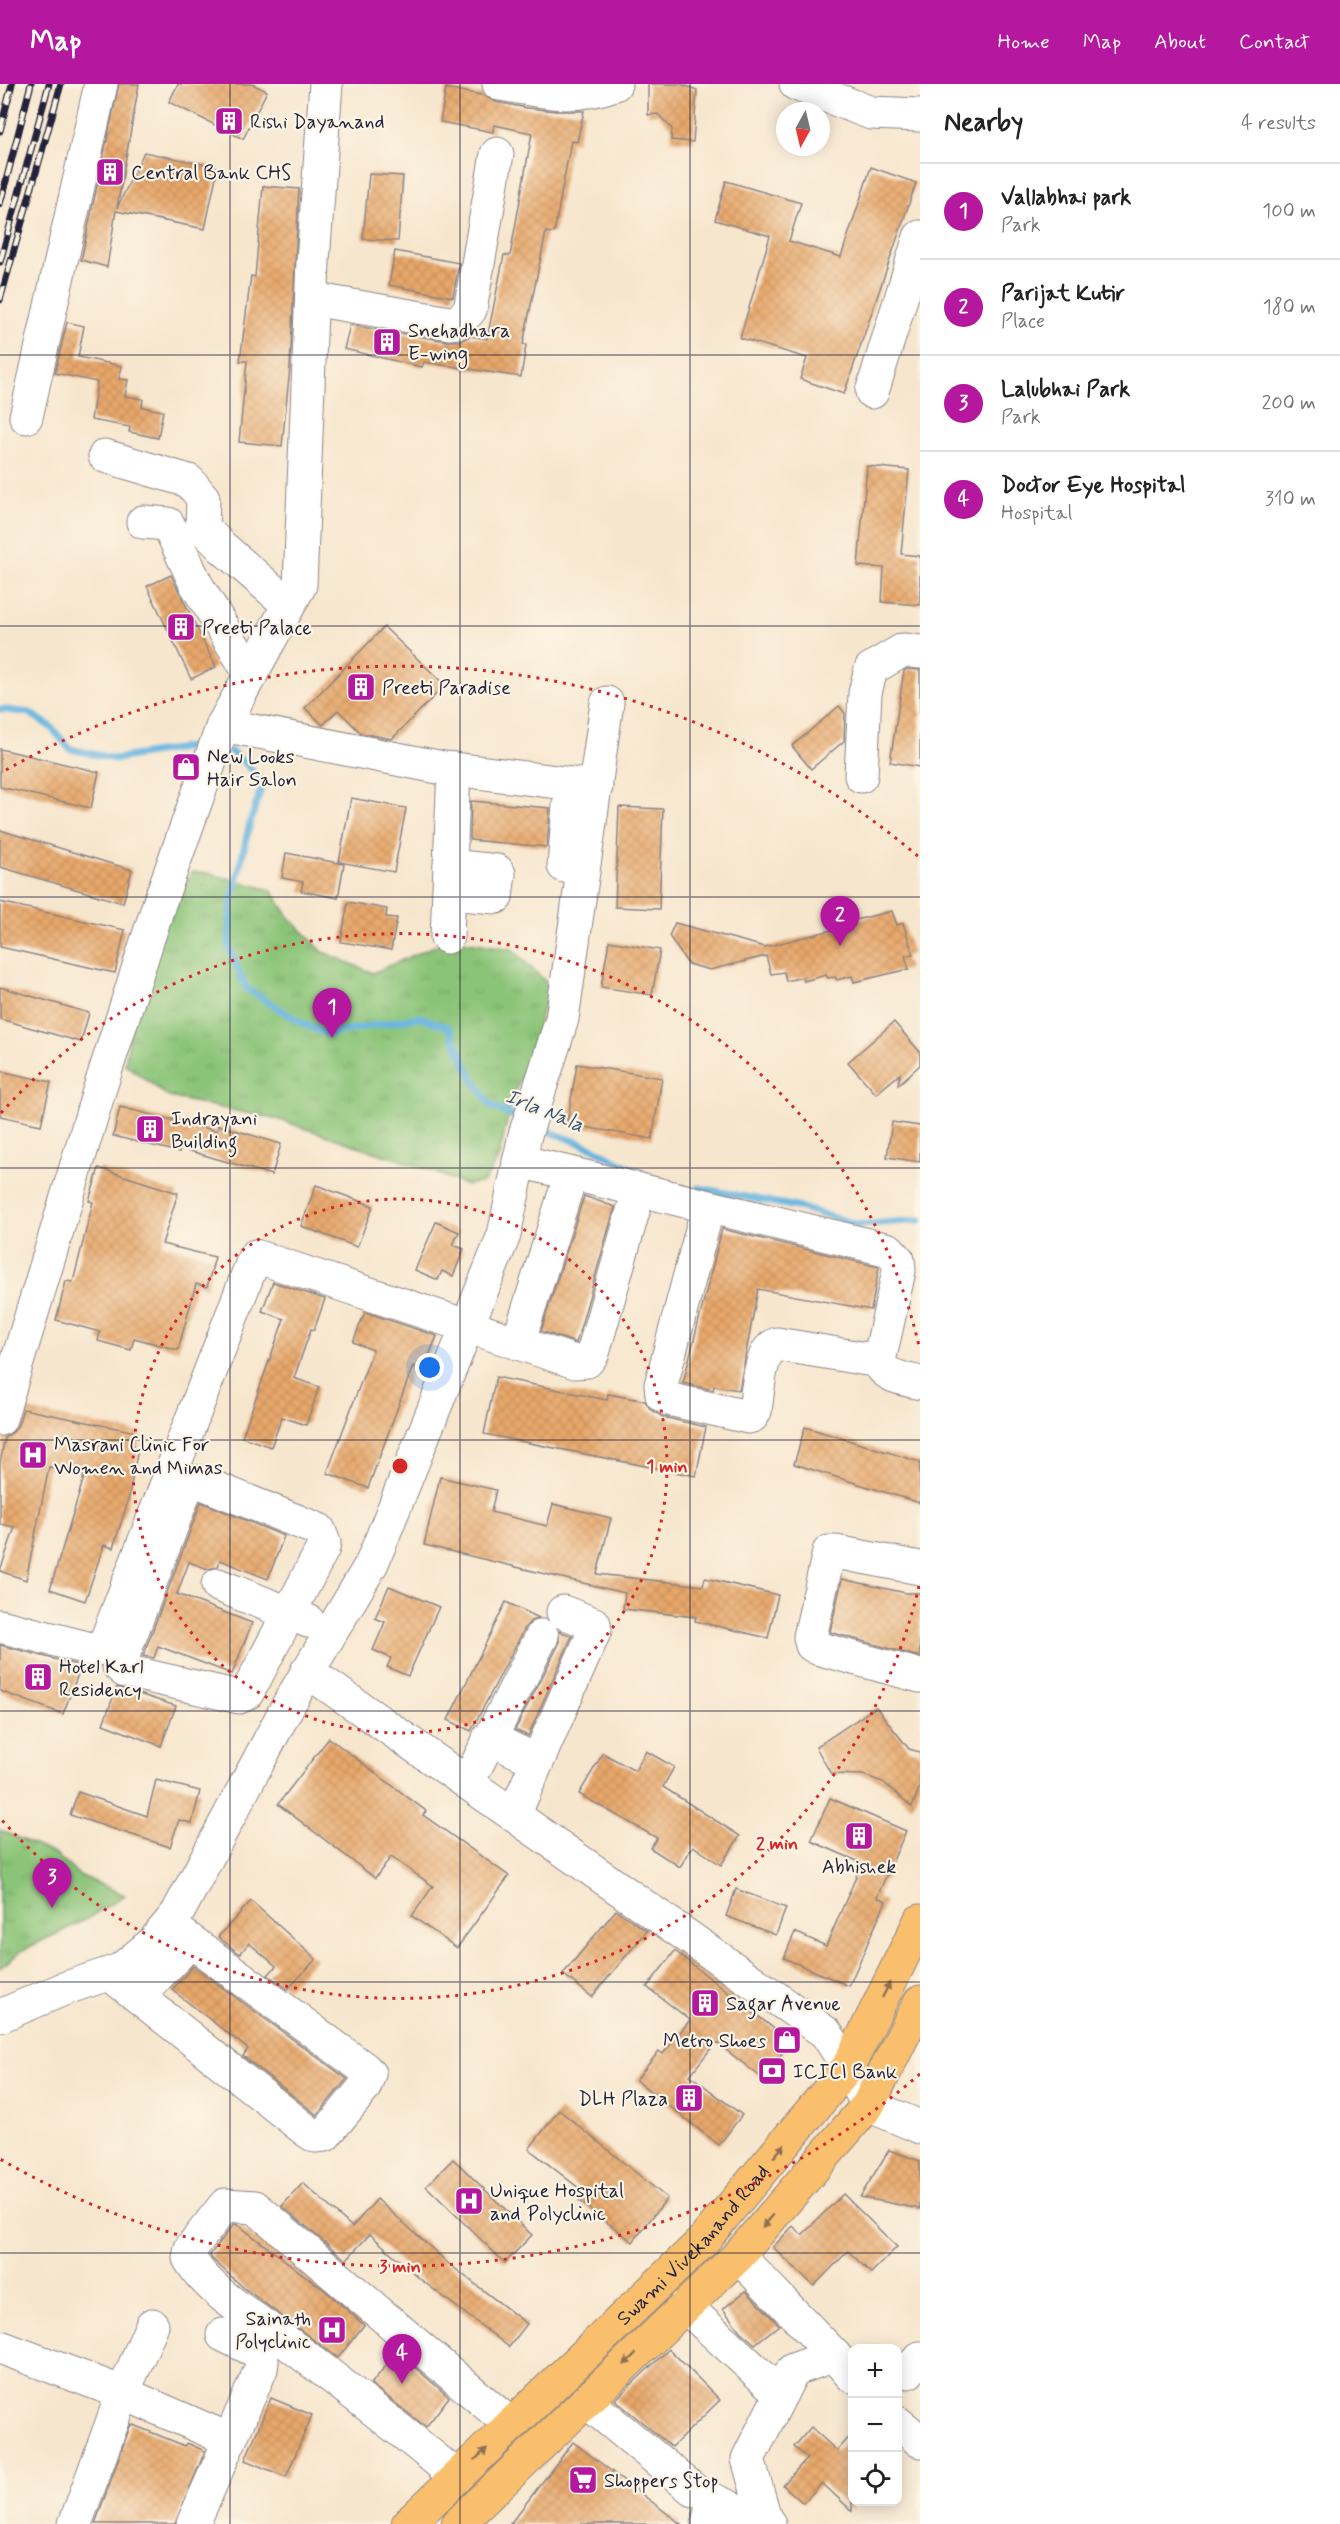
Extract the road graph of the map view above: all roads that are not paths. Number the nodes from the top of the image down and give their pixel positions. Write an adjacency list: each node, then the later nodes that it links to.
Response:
1 (101, 84): 11 (street)
2 (326, 84): 9 (street)
3 (499, 84): 4 (street)
4 (615, 84)
5 (796, 84): 6 (street)
6 (920, 115)
7 (496, 154): 9 (street)
8 (920, 237): 10 (street)
9 (312, 299): 14 (street)
10 (872, 392)
11 (26, 417)
12 (105, 456): 14 (street)
13 (142, 522): 16 (street)
14 (289, 605): 16 (street)
15 (920, 652): 20 (street)
16 (251, 675): 18 (street)
17 (607, 703): 21 (street)
18 (223, 725): 19 (street); 28 (street)
19 (454, 769): 21 (street); 22 (street)
20 (861, 776)
21 (596, 787): 23 (street)
22 (447, 937)
23 (522, 1148): 24 (street); 27 (street)
24 (571, 1174): 25 (street); 29 (street)
25 (639, 1190): 26 (street); 29 (street)
26 (708, 1207): 30 (street); 30 (street)
27 (468, 1325): 29 (street); 33 (street); 39 (street)
28 (12, 1336): 32 (street)
29 (518, 1343)
30 (879, 1361): 31 (street)
31 (920, 1383)
32 (0, 1419)
33 (151, 1551): 36 (street); 37 (street)
34 (920, 1568): 41 (street)
35 (218, 1585): 36 (street)
36 (289, 1613): 39 (street); 42 (street)
37 (124, 1622): 38 (street); 42 (street)
38 (0, 1626)
39 (331, 1631): 40 (street)
40 (308, 1671): 43 (street); 46 (street)
41 (920, 1676)
42 (252, 1684): 43 (street)
43 (291, 1700): 49 (street)
44 (489, 1738): 45 (street); 45 (street); 46 (street)
45 (537, 1761): 47 (street)
46 (468, 1782): 47 (street)
47 (514, 1815): 53 (street)
48 (920, 1921): 53 (main road, Swami Vivekanand Road, one-way to 48)
49 (180, 1934): 50 (street); 50 (street)
50 (139, 1973): 52 (street)
51 (920, 2002): 54 (main road, Swami Vivekanand Road)
52 (0, 2016)
53 (848, 2067): 54 (street); 65 (main road, Swami Vivekanand Road, one-way to 53)
54 (868, 2105): 55 (street); 56 (main road, Swami Vivekanand Road, one-way to 56)
55 (920, 2127)
56 (738, 2256): 57 (main road, Swami Vivekanand Road); 61 (street)
57 (685, 2306): 63 (street); 64 (main road, Swami Vivekanand Road, one-way to 64)
58 (152, 2325): 62 (street)
59 (223, 2335): 67 (street)
60 (0, 2347): 62 (street)
61 (843, 2366): 63 (street)
62 (123, 2393): 67 (street); 72 (street)
63 (781, 2394): 71 (street)
64 (586, 2401): 70 (street); 75 (main road, Swami Vivekanand Road)
65 (511, 2426): 69 (main road, Swami Vivekanand Road, one-way to 65); 69 (street)
66 (902, 2427): 68 (street)
67 (230, 2440): 73 (street)
68 (920, 2441)
69 (457, 2477): 74 (main road, Swami Vivekanand Road)
70 (694, 2490)
71 (767, 2523): 76 (street)
72 (75, 2524)
73 (193, 2524)
74 (408, 2524)
75 (458, 2524)
76 (708, 2524)

